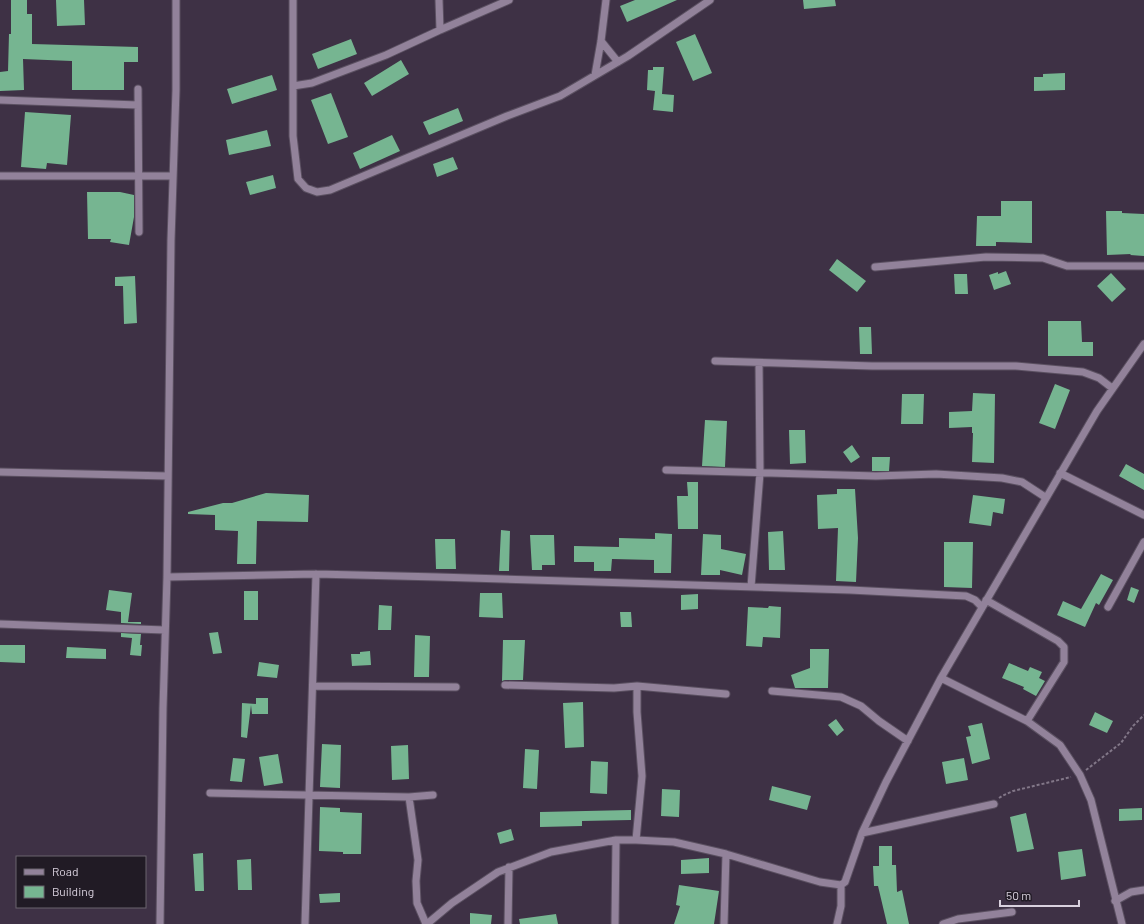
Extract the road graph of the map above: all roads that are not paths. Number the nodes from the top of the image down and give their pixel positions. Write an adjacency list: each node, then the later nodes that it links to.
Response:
1 (176, 0): 17 (street)
2 (294, 0): 11 (street)
3 (439, 0): 7 (street)
4 (509, 0): 7 (street)
5 (606, 0): 8 (street)
6 (710, 0): 9 (street)
7 (440, 30): 11 (street)
8 (601, 41): 9 (street); 10 (street)
9 (618, 62): 10 (street)
10 (595, 75): 11 (street)
11 (293, 86)
12 (138, 89): 14 (street)
13 (0, 100): 14 (street)
14 (138, 105): 16 (street)
15 (0, 176): 16 (street)
16 (140, 176): 17 (street); 18 (street)
17 (173, 176): 29 (street)
18 (139, 232)
19 (1144, 266): 20 (street)
20 (875, 267)
21 (1144, 344): 24 (street)
22 (715, 361): 23 (street)
23 (759, 363): 24 (street); 27 (street)
24 (1112, 388): 28 (street)
25 (666, 470): 27 (street)
26 (0, 472): 29 (street)
27 (760, 473): 30 (street); 35 (street)
28 (1060, 473): 30 (street); 31 (street)
29 (168, 476): 34 (street)
30 (1045, 497): 36 (street)
31 (1144, 515)
32 (1144, 542): 38 (street)
33 (316, 574): 34 (street); 35 (street); 43 (street)
34 (167, 577): 40 (street)
35 (752, 587): 37 (street)
36 (986, 600): 37 (street); 48 (street)
37 (982, 607): 41 (street)
38 (1108, 607)
39 (0, 624): 40 (street)
40 (165, 630): 64 (street)
41 (941, 678): 48 (street); 49 (street)
42 (505, 685): 44 (street)
43 (313, 686): 45 (street); 51 (street)
44 (636, 686): 47 (street); 57 (street)
45 (456, 687)
46 (772, 691): 49 (street)
47 (726, 694)
48 (1027, 721): 62 (street)
49 (908, 741): 55 (street)
50 (210, 793): 51 (street)
51 (309, 795): 53 (street); 65 (street)
52 (433, 795): 53 (street)
53 (409, 797): 66 (street)
54 (994, 804): 55 (street)
55 (862, 833): 60 (street)
56 (616, 840): 57 (street); 59 (street); 68 (street)
57 (636, 840): 58 (street)
58 (726, 854): 60 (street); 69 (street)
59 (509, 867): 66 (street); 67 (street)
60 (841, 885): 70 (street)
61 (1144, 890): 62 (street)
62 (1115, 901): 72 (street)
63 (1012, 912): 71 (street)
64 (160, 924)
65 (305, 924)
66 (427, 924)
67 (508, 924)
68 (615, 924)
69 (724, 924)
70 (837, 924)
71 (943, 924)
72 (1122, 924)

